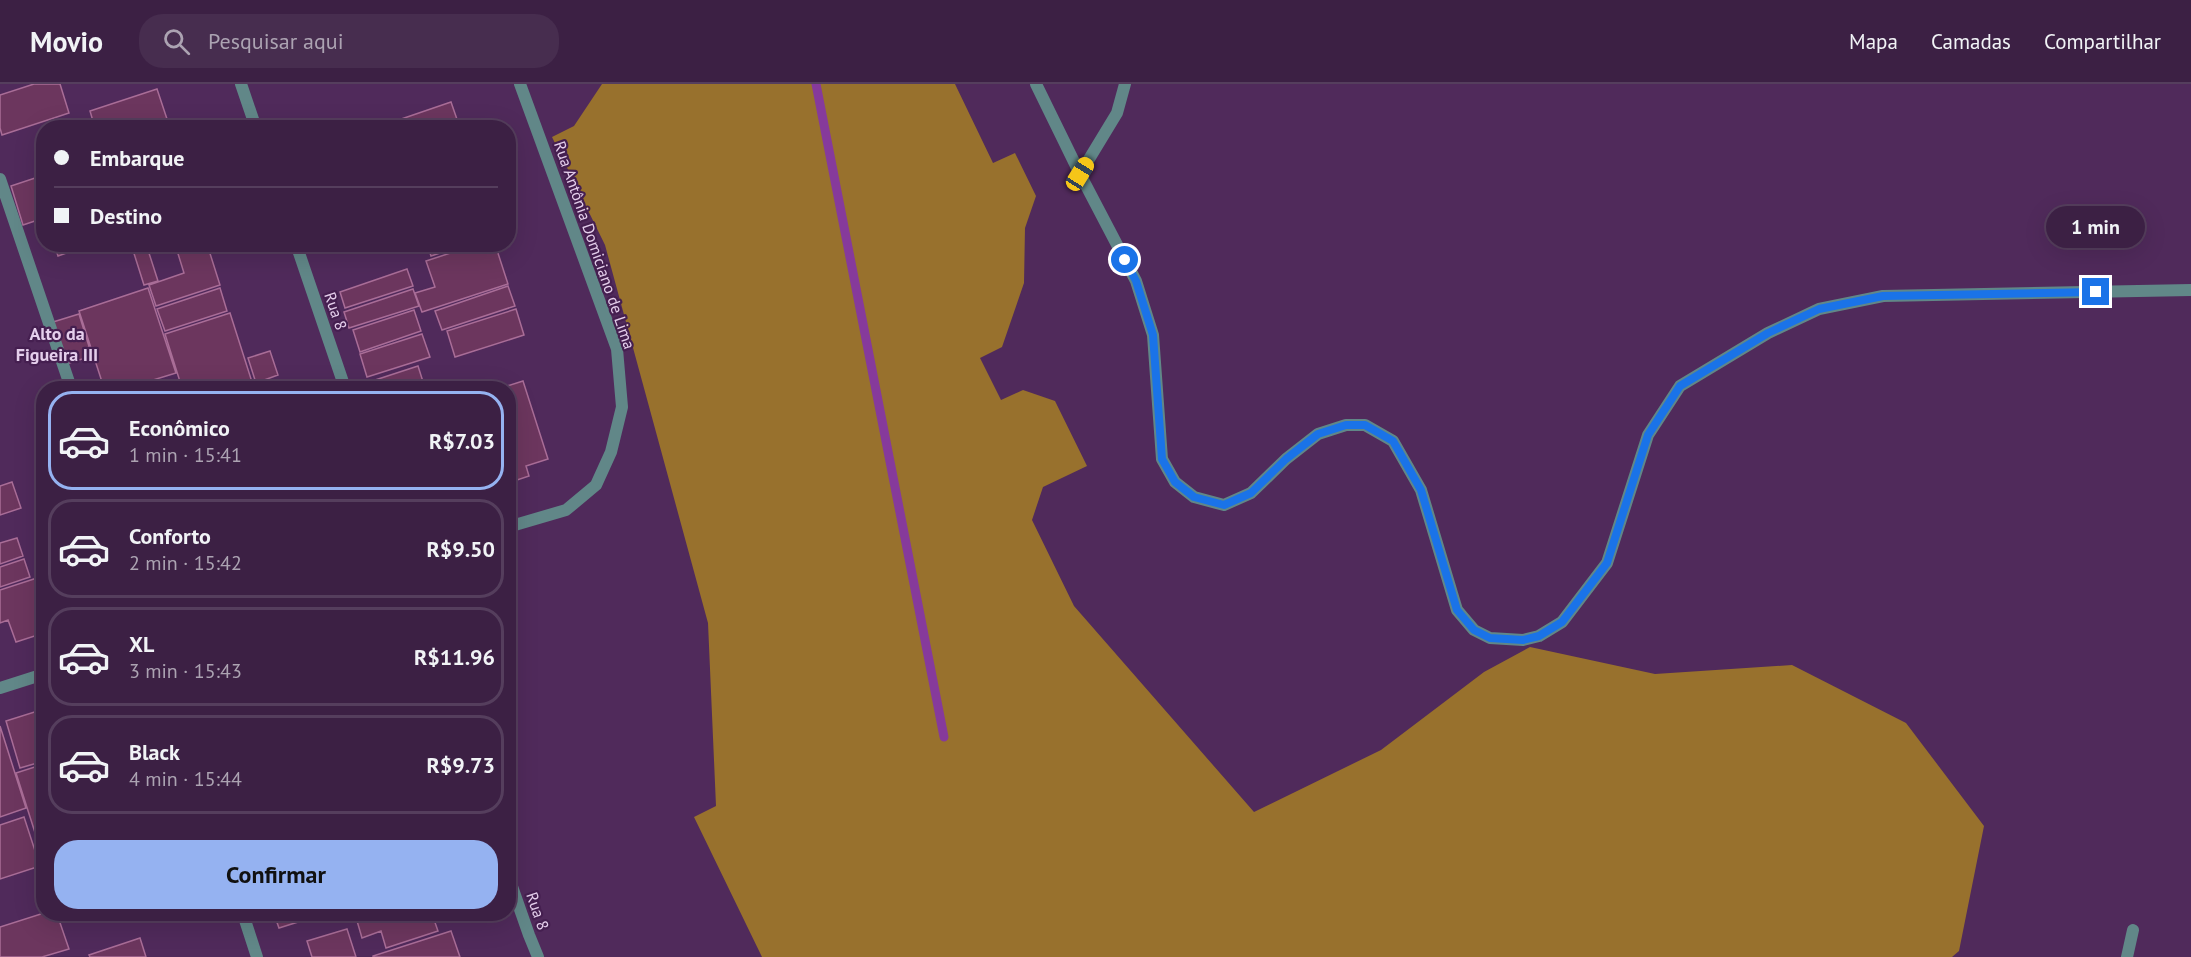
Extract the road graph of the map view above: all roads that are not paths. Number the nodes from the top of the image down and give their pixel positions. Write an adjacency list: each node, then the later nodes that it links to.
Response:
1 (241, 84): 5 (street)
2 (520, 84): 12 (street, Rua Antônia Domiciano de Lima)
3 (1036, 84): 6 (street)
4 (1125, 84): 6 (street)
5 (253, 120)
6 (1080, 174): 9 (street)
7 (0, 179): 10 (street)
8 (299, 252): 11 (street, Rua 8)
9 (2191, 290)
10 (69, 381)
11 (343, 381)
12 (516, 525)
13 (36, 677): 14 (street)
14 (0, 688)
15 (516, 897): 19 (street, Rua 8)
16 (245, 921): 18 (street)
17 (2133, 930): 20 (street)
18 (257, 957)
19 (538, 957)
20 (2127, 957)

